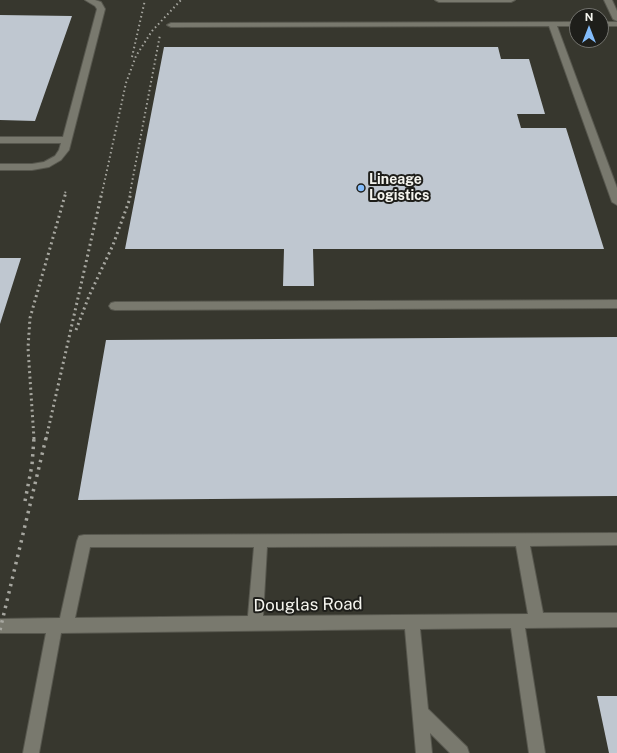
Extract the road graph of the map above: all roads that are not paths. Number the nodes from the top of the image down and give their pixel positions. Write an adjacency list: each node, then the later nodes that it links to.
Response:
1 (89, 0): 10 (street)
2 (439, 0): 3 (street)
3 (511, 0)
4 (608, 0): 5 (street)
5 (617, 19)
6 (552, 24): 7 (street); 8 (street); 12 (street)
7 (569, 24)
8 (171, 25)
9 (0, 140): 10 (street)
10 (66, 140): 11 (street)
11 (0, 167)
12 (617, 202)
13 (617, 304): 14 (street)
14 (115, 306)
15 (617, 539): 17 (street)
16 (261, 540): 17 (street); 22 (street); 23 (street)
17 (522, 540): 20 (street)
18 (617, 620): 20 (street, Douglas Road)
19 (517, 621): 20 (street, Douglas Road); 21 (street, Douglas Road); 29 (street)
20 (537, 621)
21 (412, 622): 22 (street, Douglas Road); 25 (street)
22 (255, 624): 23 (street, Douglas Road)
23 (60, 625): 24 (street, Douglas Road); 26 (street)
24 (0, 626)
25 (421, 713): 27 (street); 28 (street)
26 (31, 753)
27 (424, 753)
28 (462, 753)
29 (536, 753)

